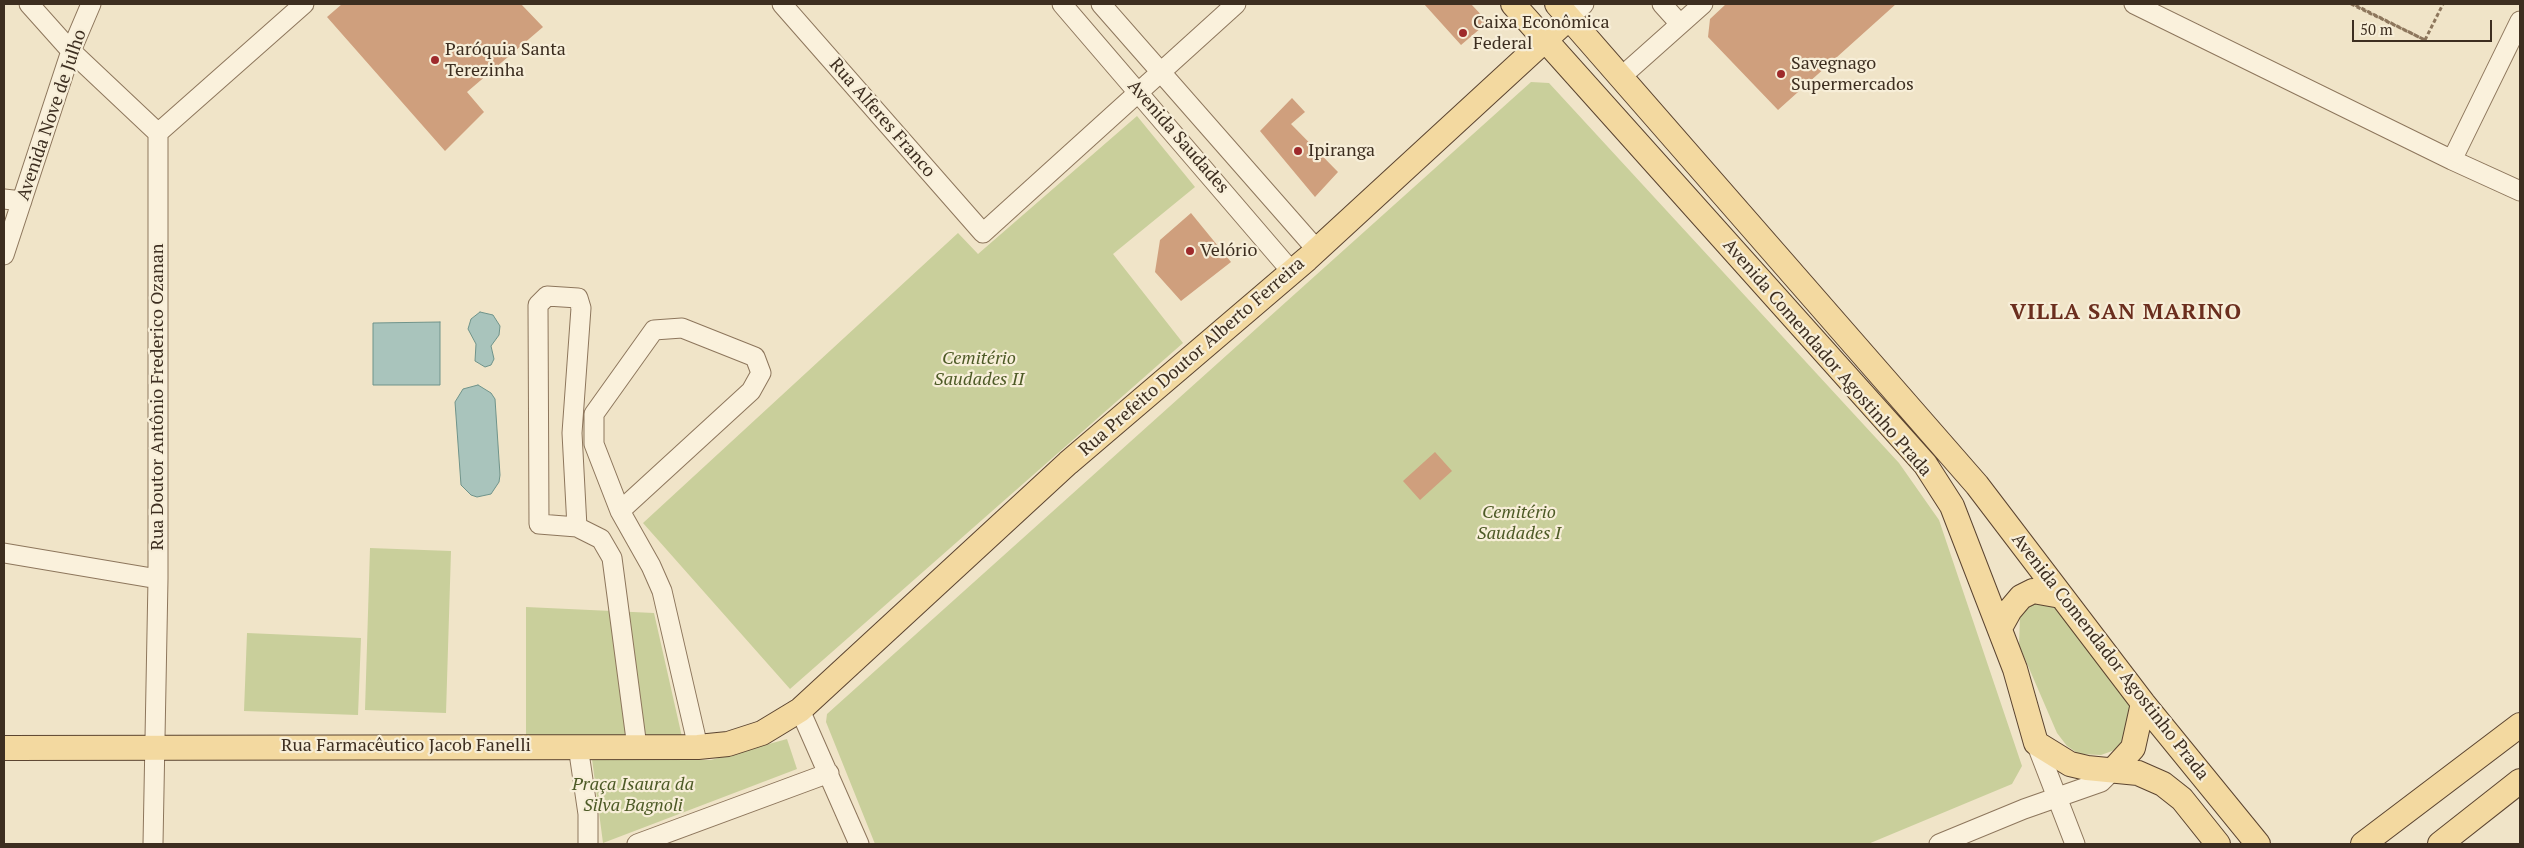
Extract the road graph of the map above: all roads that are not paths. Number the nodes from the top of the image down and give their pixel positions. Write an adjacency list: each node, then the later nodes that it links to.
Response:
1 (29, 4): 16 (street)
2 (91, 4): 16 (street, Avenida Nove de Julho)
3 (304, 4): 20 (street)
4 (782, 4): 19 (street, Rua Alferes Franco)
5 (1062, 4): 19 (street, Avenida Saudades)
6 (1101, 4): 17 (street, Avenida Saudades)
7 (1236, 4): 17 (street)
8 (1513, 4): 15 (main road, Avenida Comendador Agostinho Prada)
9 (1662, 4): 14 (street)
10 (1703, 4): 14 (street)
11 (2134, 4): 21 (street)
12 (1570, 8): 15 (main road, Rua Prefeito Doutor Alberto Ferreira); 18 (main road, Avenida Comendador Agostinho Prada)
13 (2520, 21): 21 (street)
14 (1680, 24): 18 (street)
15 (1546, 41): 24 (main road, Rua Prefeito Doutor Alberto Ferreira); 32 (main road, Avenida Comendador Agostinho Prada)
16 (71, 52): 20 (street); 23 (street, Avenida Nove de Julho)
17 (1162, 72): 19 (street); 24 (street, Avenida Saudades)
18 (1621, 77): 31 (main road, Avenida Comendador Agostinho Prada)
19 (1140, 92): 26 (street, Avenida Saudades)
20 (158, 133): 30 (street, Rua Doutor Antônio Frederico Ozanan)
21 (2452, 160): 22 (street)
22 (2520, 191)
23 (13, 200): 25 (street, Avenida Nove de Julho)
24 (1317, 250): 26 (main road, Rua Prefeito Doutor Alberto Ferreira)
25 (4, 254)
26 (1292, 272): 34 (main road, Rua Prefeito Doutor Alberto Ferreira)
27 (620, 511): 27 (street); 40 (street)
28 (577, 528): 28 (street); 39 (street)
29 (4, 553): 30 (street)
30 (158, 579): 38 (street, Rua Doutor Antônio Frederico Ozanan)
31 (2061, 596): 32 (main road); 33 (main road, Avenida Comendador Agostinho Prada)
32 (2000, 628): 36 (main road, Avenida Comendador Agostinho Prada)
33 (2143, 703): 42 (main road); 53 (main road, Avenida Comendador Agostinho Prada)
34 (800, 710): 40 (main road, Rua Farmacêutico Jacob Fanelli); 43 (street)
35 (2520, 724): 54 (main road)
36 (2036, 743): 42 (main road, Avenida Comendador Agostinho Prada); 45 (street)
37 (578, 746): 38 (main road, Rua Farmacêutico Jacob Fanelli); 39 (main road, Rua Farmacêutico Jacob Fanelli); 47 (street)
38 (155, 747): 41 (main road, Rua Farmacêutico Jacob Fanelli); 46 (street, Rua Doutor Antônio Frederico Ozanan)
39 (636, 747): 40 (main road, Rua Farmacêutico Jacob Fanelli)
40 (698, 747)
41 (4, 748)
42 (2113, 770): 45 (street); 52 (main road, Avenida Comendador Agostinho Prada)
43 (828, 774): 48 (street); 49 (street)
44 (2520, 782): 55 (main road)
45 (2056, 799): 50 (street); 51 (street)
46 (153, 844)
47 (588, 844)
48 (637, 844)
49 (859, 844)
50 (1939, 844)
51 (2075, 844)
52 (2218, 844)
53 (2258, 844)
54 (2363, 844)
55 (2440, 844)

